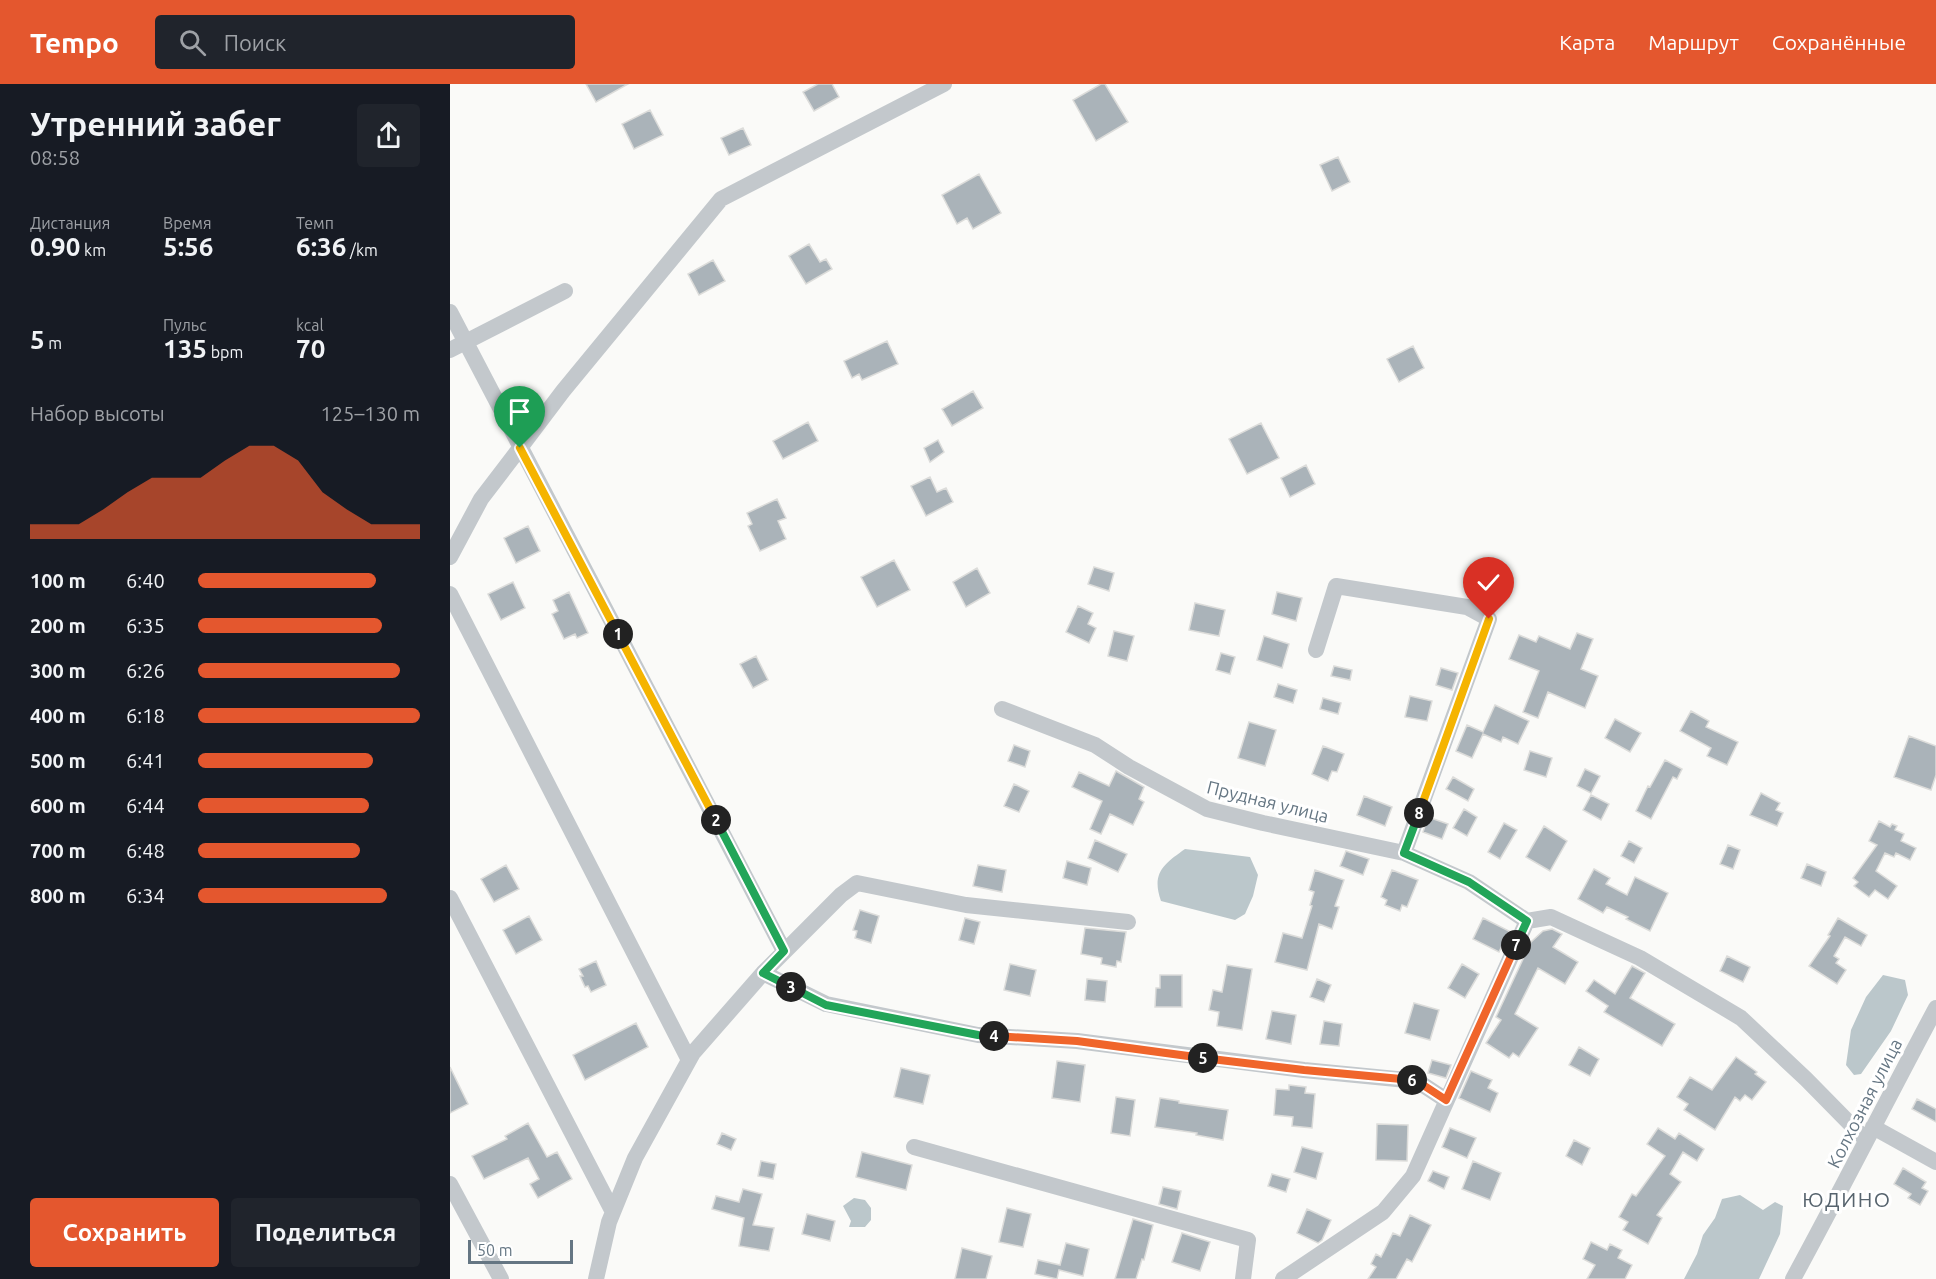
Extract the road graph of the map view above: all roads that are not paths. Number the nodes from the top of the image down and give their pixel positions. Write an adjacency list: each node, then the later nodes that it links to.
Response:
1 (944, 84): 6 (street)
2 (565, 291): 4 (street)
3 (450, 312): 4 (street)
4 (466, 342): 5 (street); 6 (street)
5 (450, 350)
6 (520, 448): 7 (street); 15 (street)
7 (450, 556)
8 (450, 594): 18 (street)
9 (1316, 650): 11 (street)
10 (1002, 710): 11 (street, Прудная улица)
11 (1404, 853): 13 (street, Прудная улица)
12 (450, 898): 24 (street)
13 (1527, 921): 19 (street); 20 (street)
14 (1128, 922): 15 (street)
15 (784, 951): 16 (street)
16 (763, 973): 18 (street); 19 (street)
17 (1936, 1008): 20 (street, Колхозная улица)
18 (689, 1060): 24 (street)
19 (1446, 1100): 28 (street)
20 (1869, 1133): 22 (street); 29 (street, Колхозная улица)
21 (914, 1147): 27 (street)
22 (1936, 1162)
23 (450, 1184): 25 (street)
24 (613, 1212): 26 (street)
25 (501, 1279)
26 (596, 1279)
27 (1242, 1279)
28 (1283, 1279)
29 (1793, 1279)

